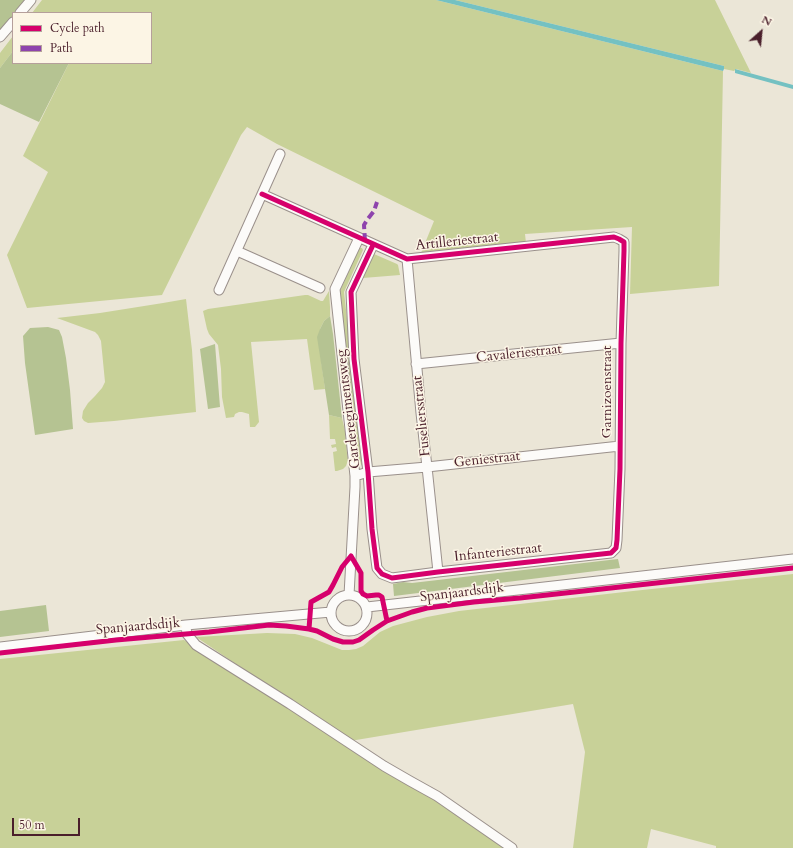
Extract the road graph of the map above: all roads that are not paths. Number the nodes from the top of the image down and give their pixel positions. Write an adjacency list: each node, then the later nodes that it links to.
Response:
1 (31, 0): 2 (street)
2 (21, 12)
3 (12, 23): 4 (street)
4 (0, 37)
5 (280, 154): 6 (street)
6 (262, 194): 7 (street, Artilleriestraat); 10 (street)
7 (359, 238): 9 (street, Artilleriestraat); 19 (street, Garderegimentsweg)
8 (619, 239): 11 (street, Artilleriestraat); 14 (street, Garnizoenstraat)
9 (373, 245): 11 (street, Artilleriestraat); 18 (street, Garderegimentsweg)
10 (237, 250): 12 (street); 13 (street)
11 (406, 259): 15 (street, Fuseliersstraat)
12 (320, 288)
13 (219, 290)
14 (621, 343): 15 (street, Cavaleriestraat); 16 (street, Garnizoenstraat)
15 (416, 364): 17 (street, Fuseliersstraat)
16 (620, 446): 17 (street, Geniestraat); 20 (street, Garnizoenstraat)
17 (428, 467): 18 (street, Geniestraat); 22 (street, Fuseliersstraat)
18 (368, 472): 19 (street, Geniestraat); 23 (street, Garderegimentsweg)
19 (355, 476): 24 (street, Garderegimentsweg)
20 (616, 548): 22 (street, Infanteriestraat)
21 (793, 559): 25 (street, Spanjaardsdijk)
22 (438, 572): 23 (street, Infanteriestraat)
23 (382, 574)
24 (349, 595): 25 (street); 26 (street)
25 (367, 608): 26 (street)
26 (331, 612): 27 (street, Spanjaardsdijk)
27 (186, 625): 28 (street, Spanjaardsdijk); 29 (street, Spanjaardsdijk)
28 (0, 647)
29 (512, 848)

